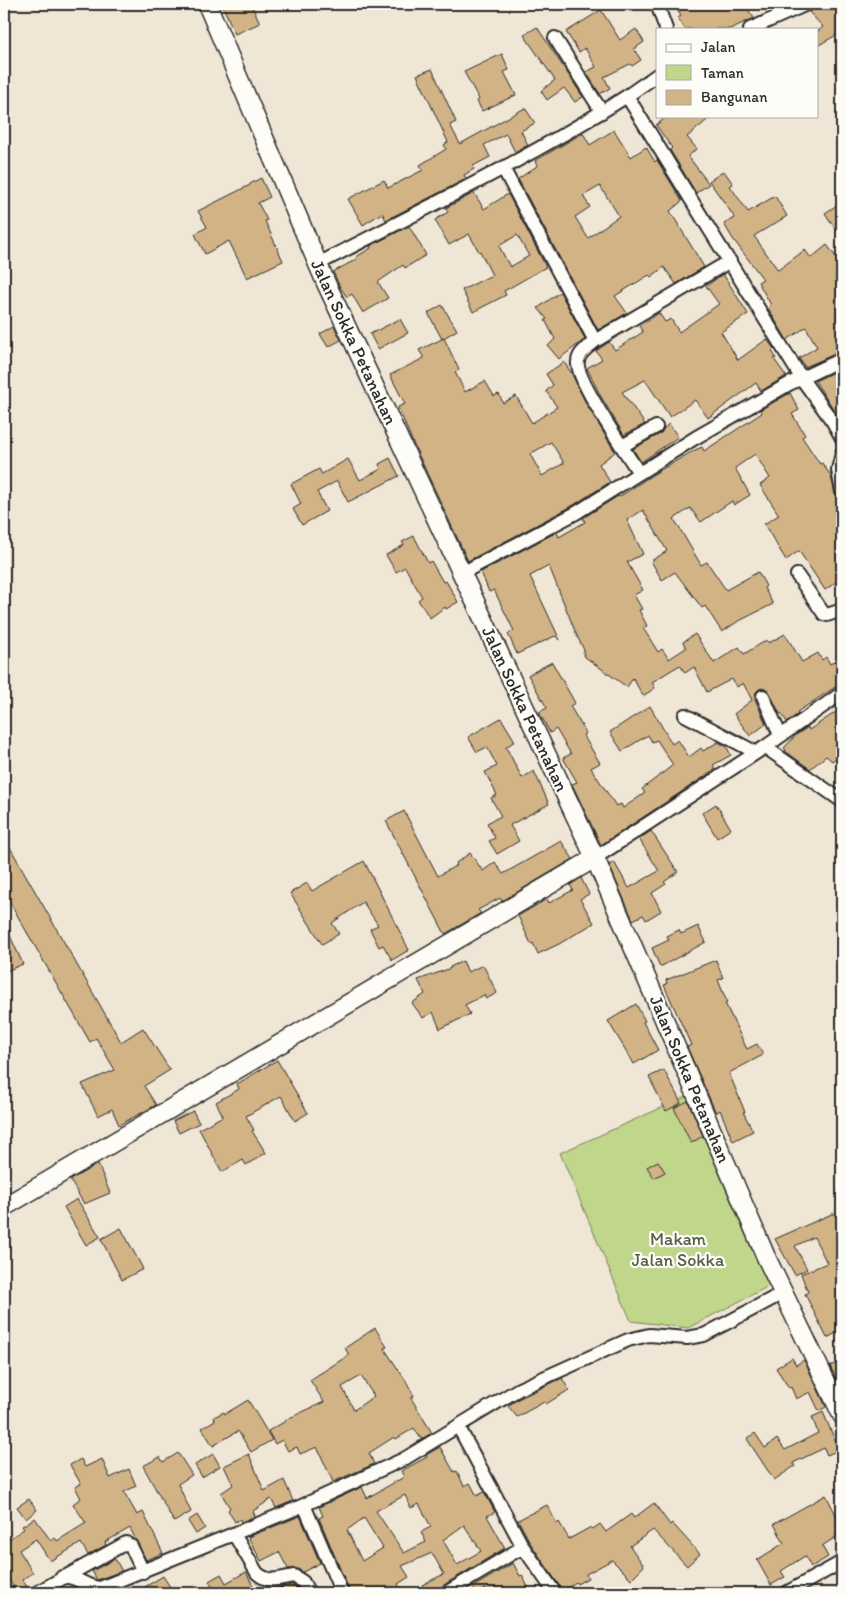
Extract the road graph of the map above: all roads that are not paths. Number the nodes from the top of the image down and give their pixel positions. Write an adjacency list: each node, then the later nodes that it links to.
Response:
1 (207, 4): 12 (street, Jalan Sokka Petanahan)
2 (657, 4): 4 (street)
3 (807, 4): 5 (street)
4 (666, 28)
5 (752, 28)
6 (555, 38): 9 (street)
7 (656, 76): 8 (street)
8 (627, 96): 9 (street); 11 (street)
9 (602, 112): 10 (street)
10 (504, 168): 12 (street); 13 (street)
11 (730, 261): 13 (street); 15 (street)
12 (318, 264): 22 (street, Jalan Sokka Petanahan)
13 (595, 341): 18 (street)
14 (842, 358): 15 (street)
15 (802, 379): 17 (street); 20 (street)
16 (656, 427): 18 (street)
17 (842, 438)
18 (622, 446): 20 (street)
19 (842, 453): 21 (street)
20 (639, 473): 22 (street)
21 (842, 492)
22 (462, 572): 31 (street, Jalan Sokka Petanahan)
23 (797, 575): 24 (street)
24 (842, 610)
25 (842, 693): 28 (street)
26 (763, 696): 28 (street)
27 (685, 715): 29 (street)
28 (780, 735): 29 (street)
29 (760, 749): 30 (street); 31 (street)
30 (842, 802)
31 (595, 858): 32 (street); 33 (street, Jalan Sokka Petanahan)
32 (4, 1207)
33 (783, 1293): 34 (street, Jalan Sokka Petanahan); 35 (street)
34 (842, 1415)
35 (458, 1426): 36 (street); 38 (street)
36 (304, 1505): 37 (street); 44 (street)
37 (234, 1534): 40 (street); 43 (street)
38 (523, 1547): 45 (street); 46 (street)
39 (842, 1562): 47 (street)
40 (143, 1572): 41 (street); 41 (street)
41 (62, 1577): 42 (street)
42 (36, 1593)
43 (309, 1593)
44 (342, 1593)
45 (446, 1593)
46 (555, 1593)
47 (786, 1593)

